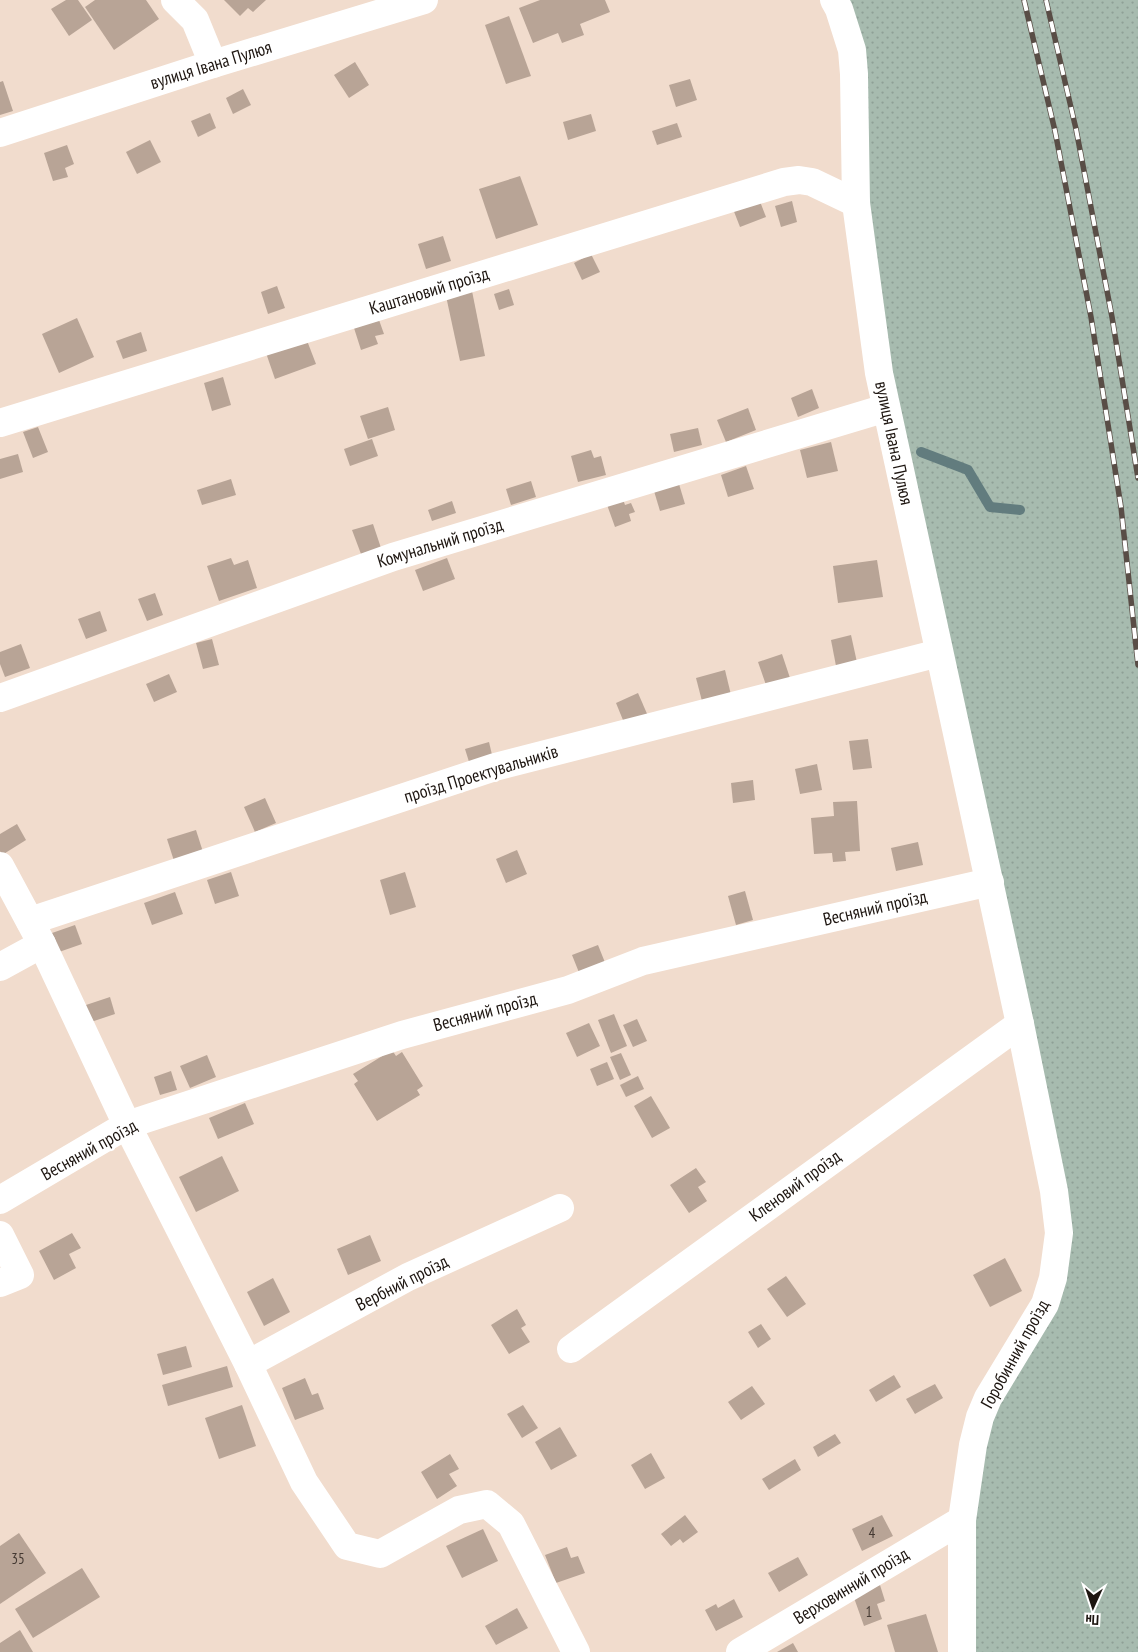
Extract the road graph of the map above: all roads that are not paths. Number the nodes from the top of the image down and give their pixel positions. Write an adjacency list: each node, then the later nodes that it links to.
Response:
1 (175, 0): 4 (street)
2 (424, 0): 4 (street, вулиця Івана Пулюя)
3 (834, 0): 6 (street, вулиця Івана Пулюя)
4 (213, 64): 5 (street, вулиця Івана Пулюя)
5 (0, 133)
6 (856, 203): 7 (street, вулиця Івана Пулюя); 8 (street, Каштановий проїзд)
7 (886, 408): 9 (street, вулиця Івана Пулюя); 10 (street, Комунальний проїзд)
8 (0, 423)
9 (939, 653): 12 (street, вулиця Івана Пулюя); 13 (street, проїзд Проектувальників)
10 (0, 698)
11 (0, 866): 13 (street)
12 (990, 882): 16 (street, Горобинний проїзд); 17 (street, Весняний проїзд)
13 (30, 920): 14 (street)
14 (42, 944): 15 (street); 17 (street)
15 (0, 967)
16 (1020, 1024): 22 (street, Кленовий проїзд); 24 (street, Горобинний проїзд)
17 (127, 1125): 18 (street, Весняний проїзд); 23 (street)
18 (0, 1200)
19 (560, 1208): 23 (street, Вербний проїзд)
20 (0, 1235): 21 (street)
21 (0, 1283)
22 (571, 1349)
23 (248, 1364): 25 (street)
24 (962, 1520): 26 (street, Верховинний проїзд); 27 (street, Горобинний проїзд)
25 (576, 1652)
26 (740, 1652)
27 (962, 1652)

